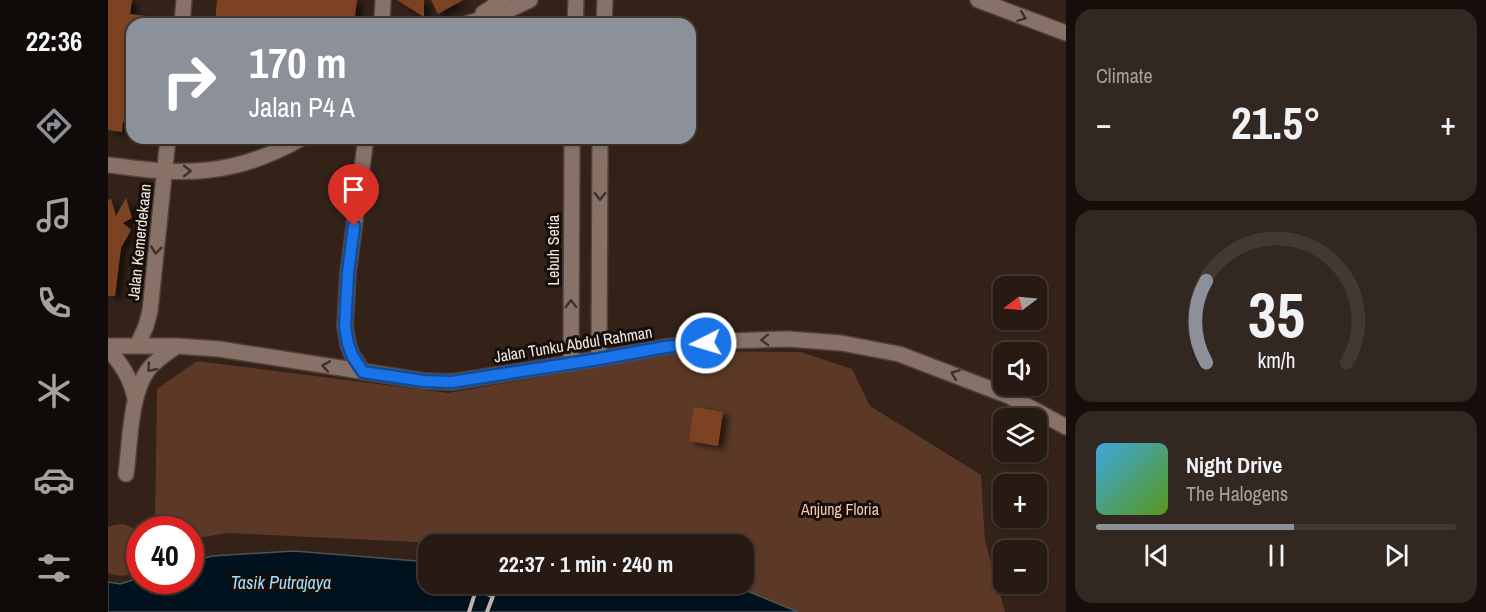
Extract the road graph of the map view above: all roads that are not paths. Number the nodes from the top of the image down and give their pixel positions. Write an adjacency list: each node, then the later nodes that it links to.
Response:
1 (184, 0): 8 (street)
2 (383, 0): 9 (street)
3 (503, 0): 10 (street)
4 (530, 0): 11 (street)
5 (576, 0): 12 (street)
6 (605, 0): 13 (street)
7 (978, 0): 14 (street, one-way to 14)
8 (182, 18)
9 (382, 18)
10 (476, 18)
11 (486, 18)
12 (575, 18)
13 (604, 18)
14 (1066, 33)
15 (167, 144): 21 (street, Jalan Kemerdekaan)
16 (292, 144): 21 (street, one-way to 16)
17 (365, 144): 27 (street)
18 (572, 144): 26 (street, Lebuh Setia, one-way to 18)
19 (600, 144): 25 (street, one-way to 25)
20 (108, 165): 21 (street)
21 (164, 171): 22 (street, Jalan Kemerdekaan, one-way to 22)
22 (136, 346): 23 (street, Jalan Tunku Abdul Rahman); 24 (street, Jalan Tunku Abdul Rahman)
23 (177, 346): 27 (street, Jalan Tunku Abdul Rahman, one-way to 23); 28 (street, one-way to 28)
24 (108, 347): 28 (street)
25 (599, 359): 26 (street, Jalan Tunku Abdul Rahman); 29 (street, Jalan Tunku Abdul Rahman, one-way to 25)
26 (571, 363): 27 (street, Jalan Tunku Abdul Rahman)
27 (363, 372)
28 (135, 398): 30 (street)
29 (1066, 427)
30 (126, 474)

